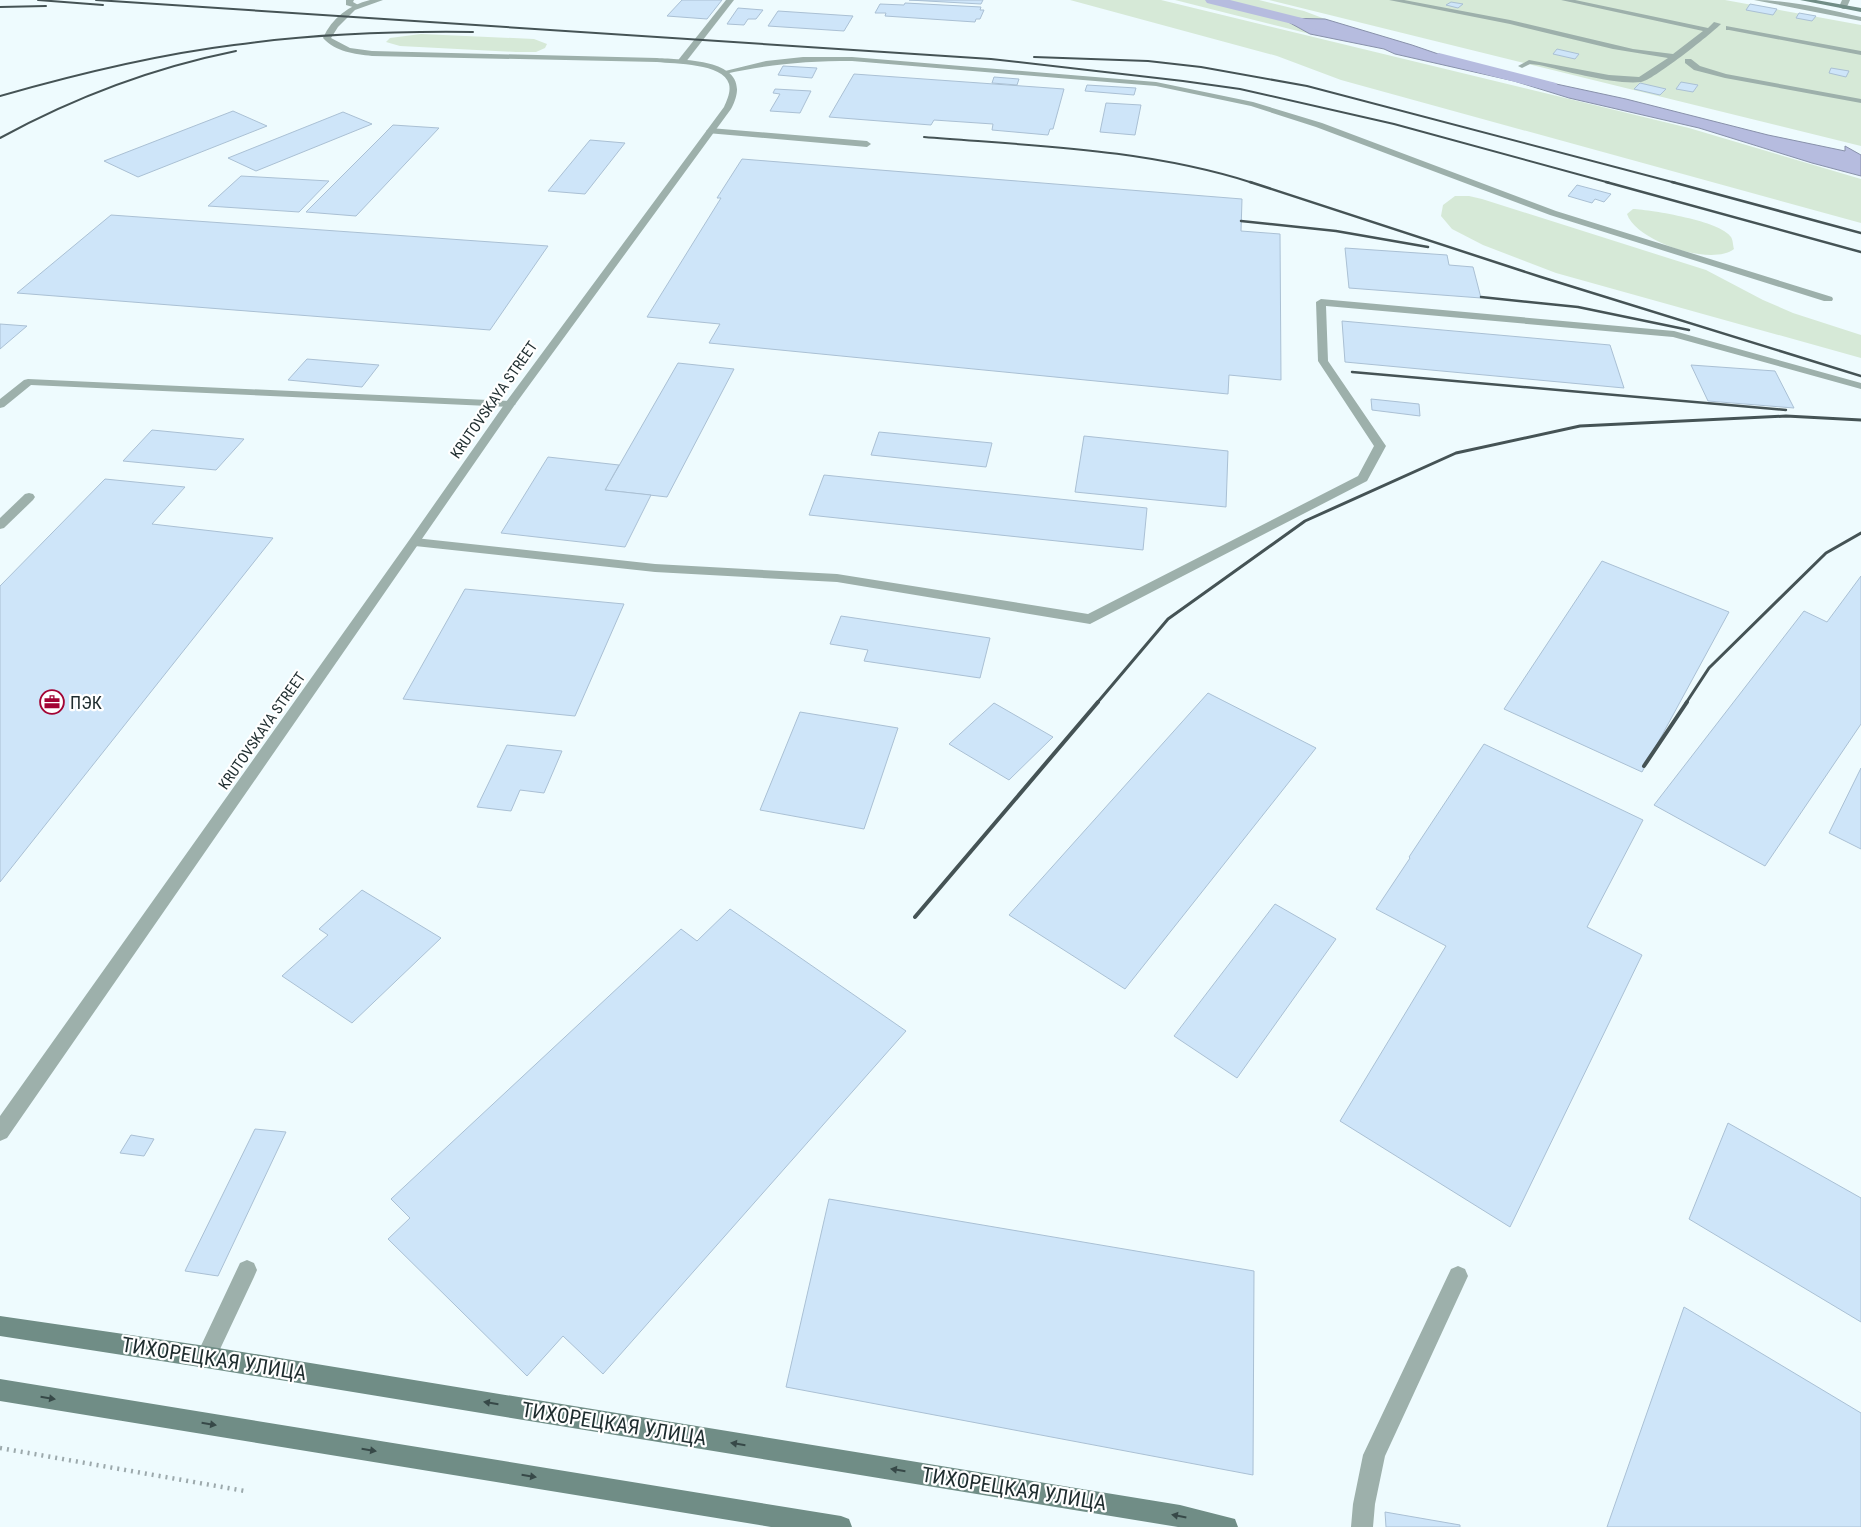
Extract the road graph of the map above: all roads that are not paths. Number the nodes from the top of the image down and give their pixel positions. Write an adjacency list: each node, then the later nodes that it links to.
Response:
1 (379, 0): 7 (street)
2 (730, 0): 16 (street)
3 (1393, 0): 15 (street)
4 (1565, 0): 13 (street)
5 (1758, 0): 10 (street)
6 (1804, 0): 8 (main road)
7 (353, 3): 16 (street)
8 (1844, 4): 9 (main road)
9 (1861, 10)
10 (1861, 19)
11 (1717, 24): 13 (street)
12 (1729, 28): 14 (street)
13 (1709, 30): 15 (street)
14 (1861, 53)
15 (1676, 57): 18 (street)
16 (682, 61): 19 (street)
17 (1688, 61): 20 (street)
18 (1522, 66)
19 (725, 72): 21 (street, KRUTOVSKAYA STREET); 23 (street)
20 (1861, 101)
21 (710, 131): 22 (street); 25 (street, KRUTOVSKAYA STREET)
22 (867, 144)
23 (1828, 299)
24 (1858, 386): 29 (street)
25 (510, 404): 26 (street); 29 (street, KRUTOVSKAYA STREET)
26 (0, 405)
27 (29, 497): 28 (street)
28 (0, 525)
29 (415, 542): 30 (street, KRUTOVSKAYA STREET)
30 (0, 1132)
31 (247, 1270): 34 (street)
32 (1458, 1276): 38 (street)
33 (0, 1326): 34 (main road, ТИХОРЕЦКАЯ УЛИЦА)
34 (206, 1357): 37 (main road, ТИХОРЕЦКАЯ УЛИЦА, one-way to 34)
35 (0, 1390): 36 (main road, one-way to 36)
36 (841, 1527)
37 (1227, 1527)
38 (1362, 1527)

